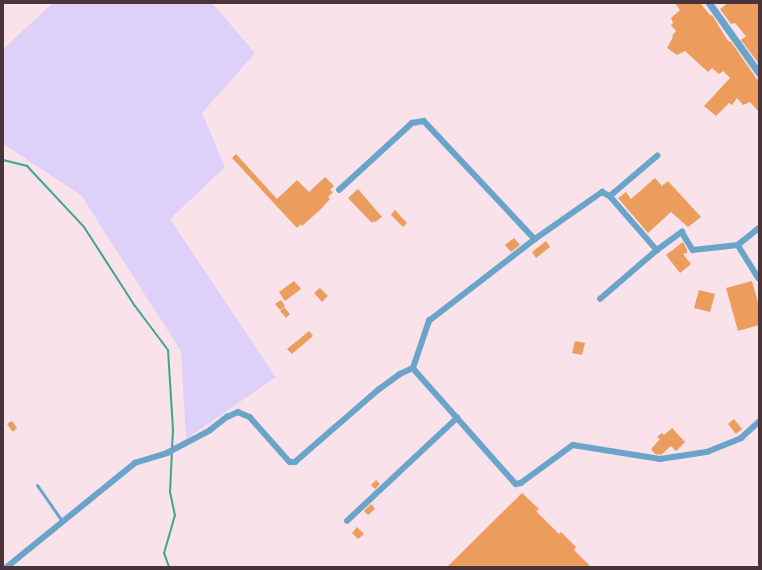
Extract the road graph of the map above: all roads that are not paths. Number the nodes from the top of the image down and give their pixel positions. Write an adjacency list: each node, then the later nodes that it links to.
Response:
1 (709, 3): 2 (street)
2 (759, 73)
3 (657, 156): 5 (street)
4 (339, 190): 7 (street)
5 (610, 196): 7 (street); 9 (street)
6 (759, 228): 8 (street)
7 (535, 239): 12 (street)
8 (738, 245): 9 (street); 10 (street)
9 (657, 250): 11 (street)
10 (759, 278)
11 (600, 300)
12 (413, 368): 13 (street); 17 (street)
13 (457, 418): 14 (street); 16 (street)
14 (759, 422)
15 (37, 485): 17 (lane)
16 (347, 521)
17 (63, 522): 18 (street)
18 (7, 567)

